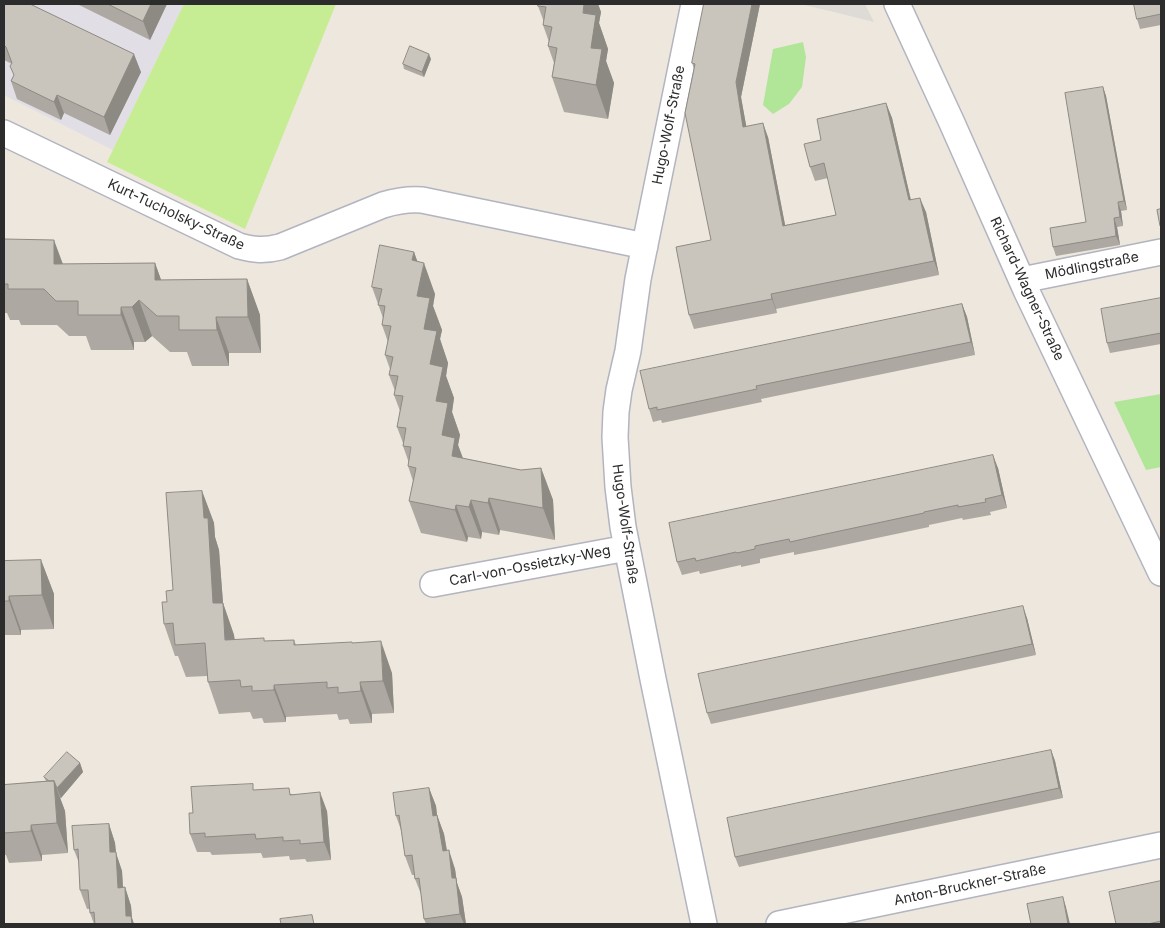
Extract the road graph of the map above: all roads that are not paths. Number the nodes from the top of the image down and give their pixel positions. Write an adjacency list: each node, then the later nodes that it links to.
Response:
1 (694, 4): 4 (street, Hugo-Wolf-Straße)
2 (897, 4): 6 (street, Richard-Wagner-Straße)
3 (4, 133): 4 (street, Kurt-Tucholsky-Straße)
4 (645, 246): 7 (street, Hugo-Wolf-Straße)
5 (1161, 252): 6 (street, Mödlingstraße)
6 (1022, 280): 8 (street, Richard-Wagner-Straße)
7 (627, 548): 9 (street, Carl-von-Ossietzky-Weg); 11 (street, Hugo-Wolf-Straße)
8 (1161, 573)
9 (433, 584)
10 (1161, 845): 12 (street, Anton-Bruckner-Straße)
11 (704, 924)
12 (780, 924)

